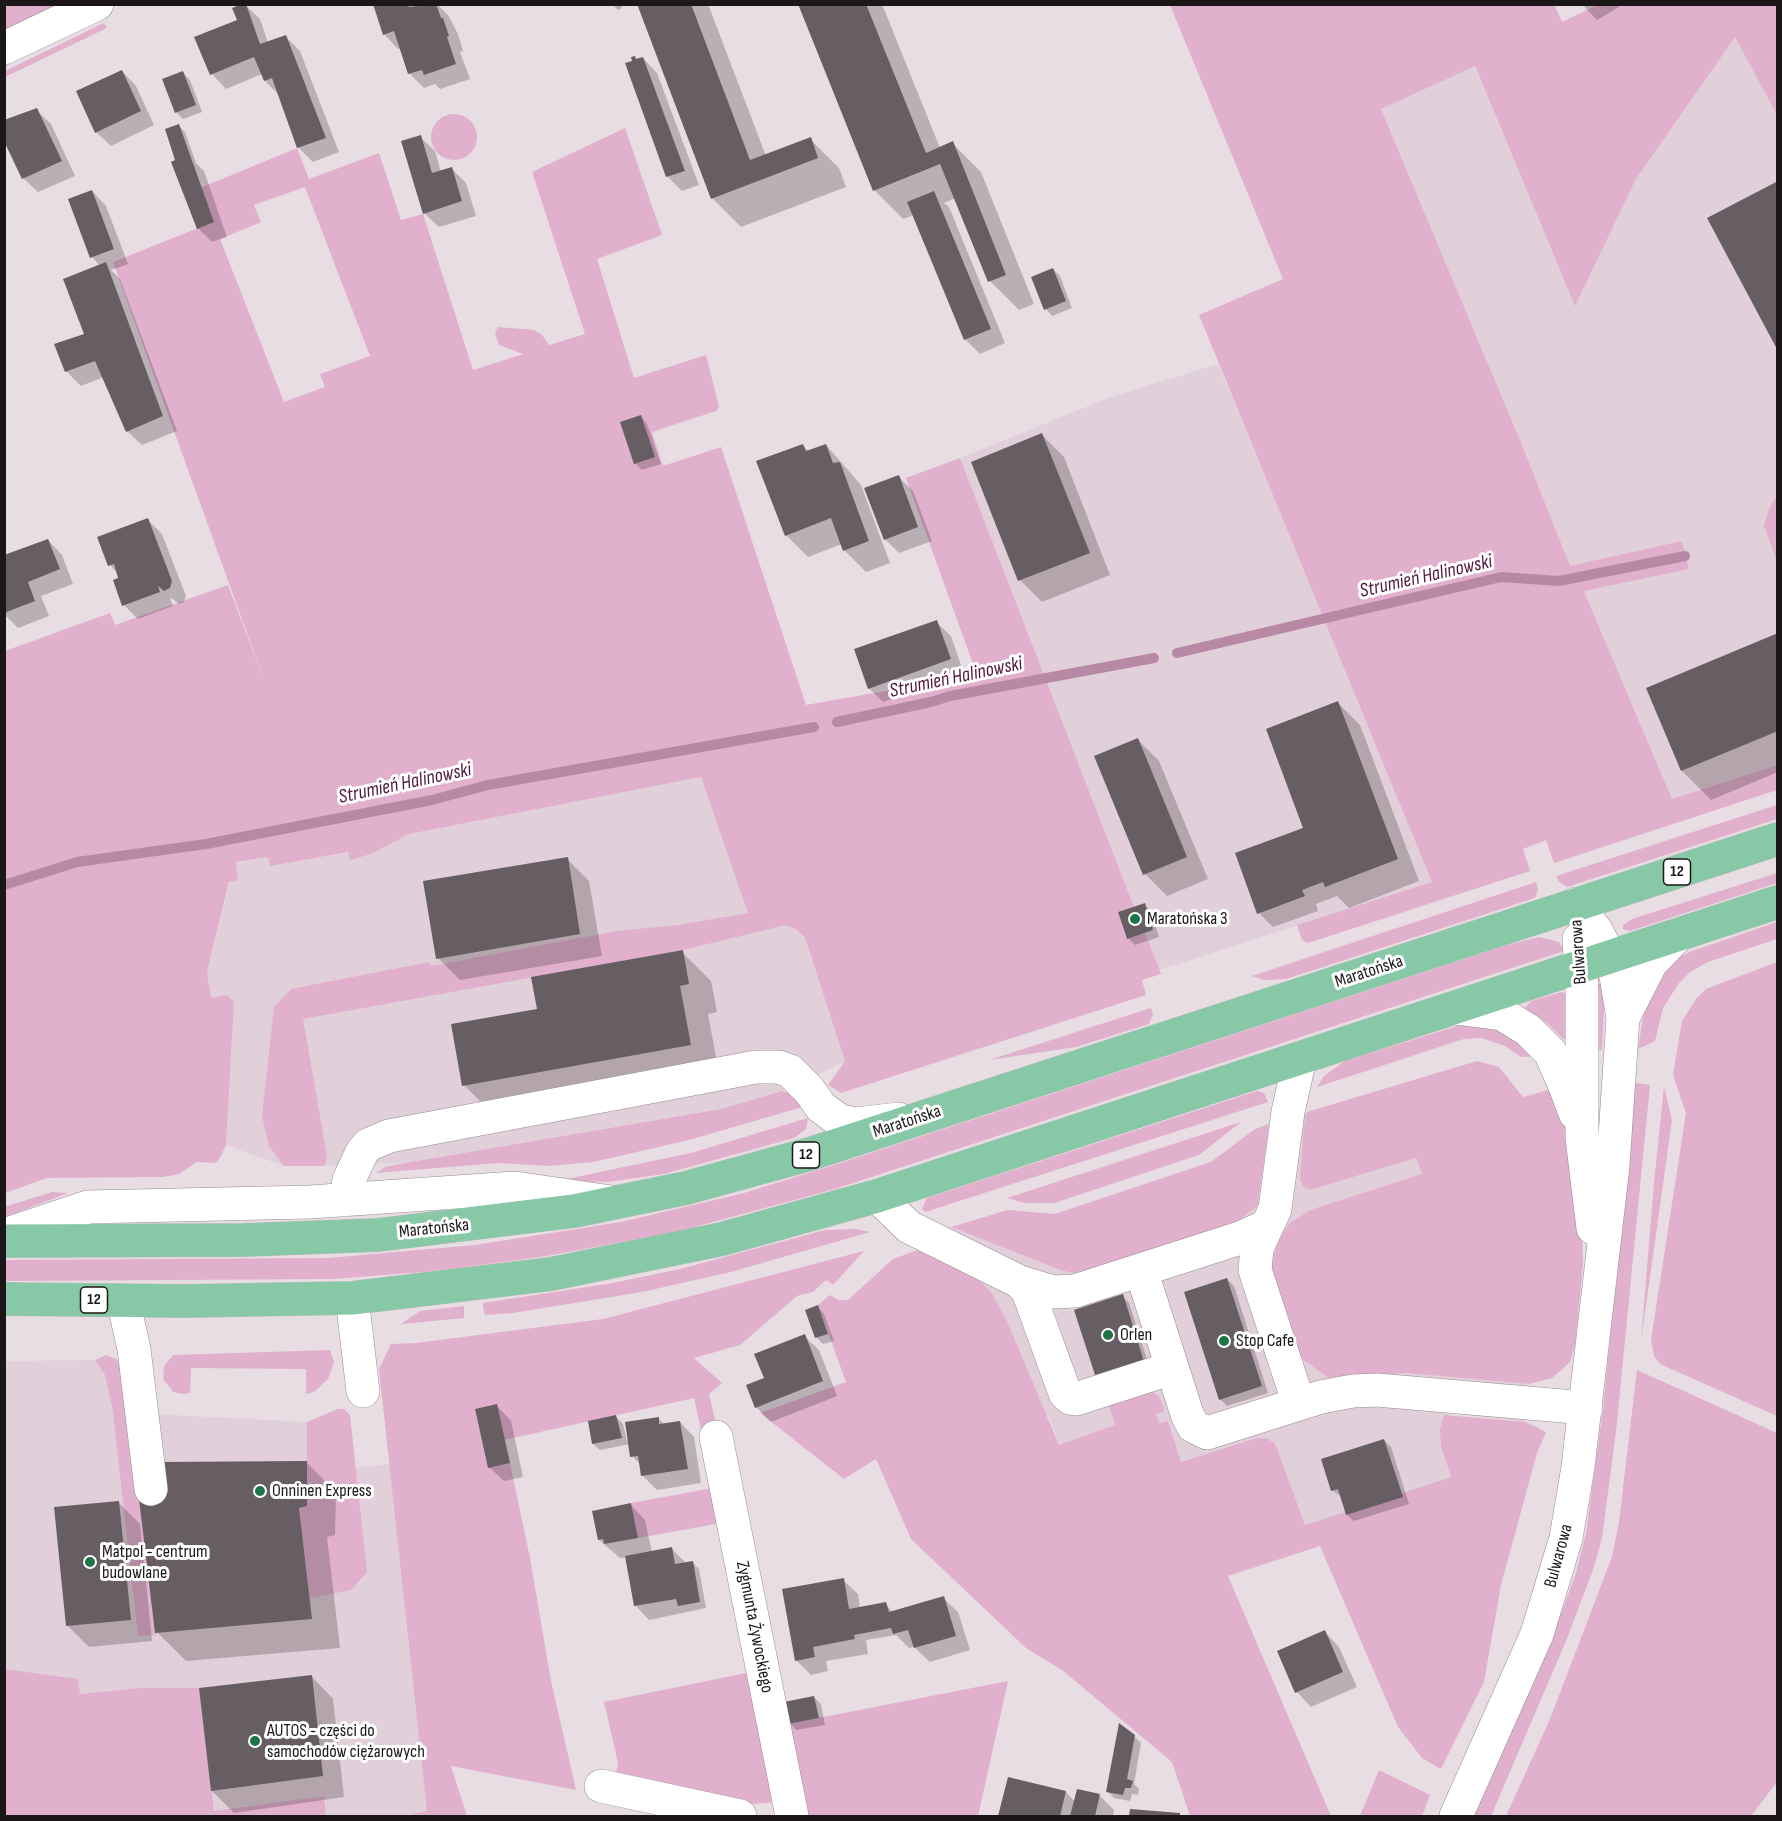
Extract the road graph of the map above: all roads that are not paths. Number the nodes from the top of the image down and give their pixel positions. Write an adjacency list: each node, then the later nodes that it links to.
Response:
1 (97, 4): 2 (street)
2 (4, 48)
3 (1778, 839): 5 (main road, Maratońska / 12)
4 (1778, 902): 6 (main road, 12)
5 (1576, 904): 7 (street, Bulwarowa); 11 (main road, Maratońska / 12)
6 (1679, 934): 7 (main road, 12); 9 (street)
7 (1595, 962): 8 (main road, 12); 9 (street, Bulwarowa); 12 (street, Bulwarowa)
8 (1455, 1008): 10 (main road, 12); 12 (street)
9 (1623, 1018): 20 (street, Bulwarowa)
10 (1300, 1058): 13 (main road, 12); 16 (street)
11 (929, 1115): 14 (street); 15 (main road, Maratońska / 12)
12 (1582, 1138): 20 (street, Bulwarowa)
13 (877, 1196): 21 (street); 22 (main road, 12)
14 (345, 1200): 15 (street); 17 (street)
15 (619, 1203): 18 (main road, Maratońska / 12)
16 (1267, 1226): 19 (street); 27 (street)
17 (4, 1235)
18 (4, 1241)
19 (1141, 1270): 21 (street); 25 (street)
20 (1599, 1278): 28 (street, Bulwarowa)
21 (1020, 1282): 25 (street)
22 (352, 1298): 24 (main road, 12); 26 (street)
23 (4, 1299): 24 (main road, 12)
24 (123, 1300): 30 (street)
25 (1172, 1368): 27 (street)
26 (363, 1391)
27 (1299, 1404): 28 (street)
28 (1586, 1408): 34 (street, Bulwarowa)
29 (716, 1437): 33 (street, Zygmunta Żywockiego)
30 (151, 1489)
31 (601, 1786): 32 (street)
32 (740, 1816)
33 (792, 1816)
34 (1456, 1816)

